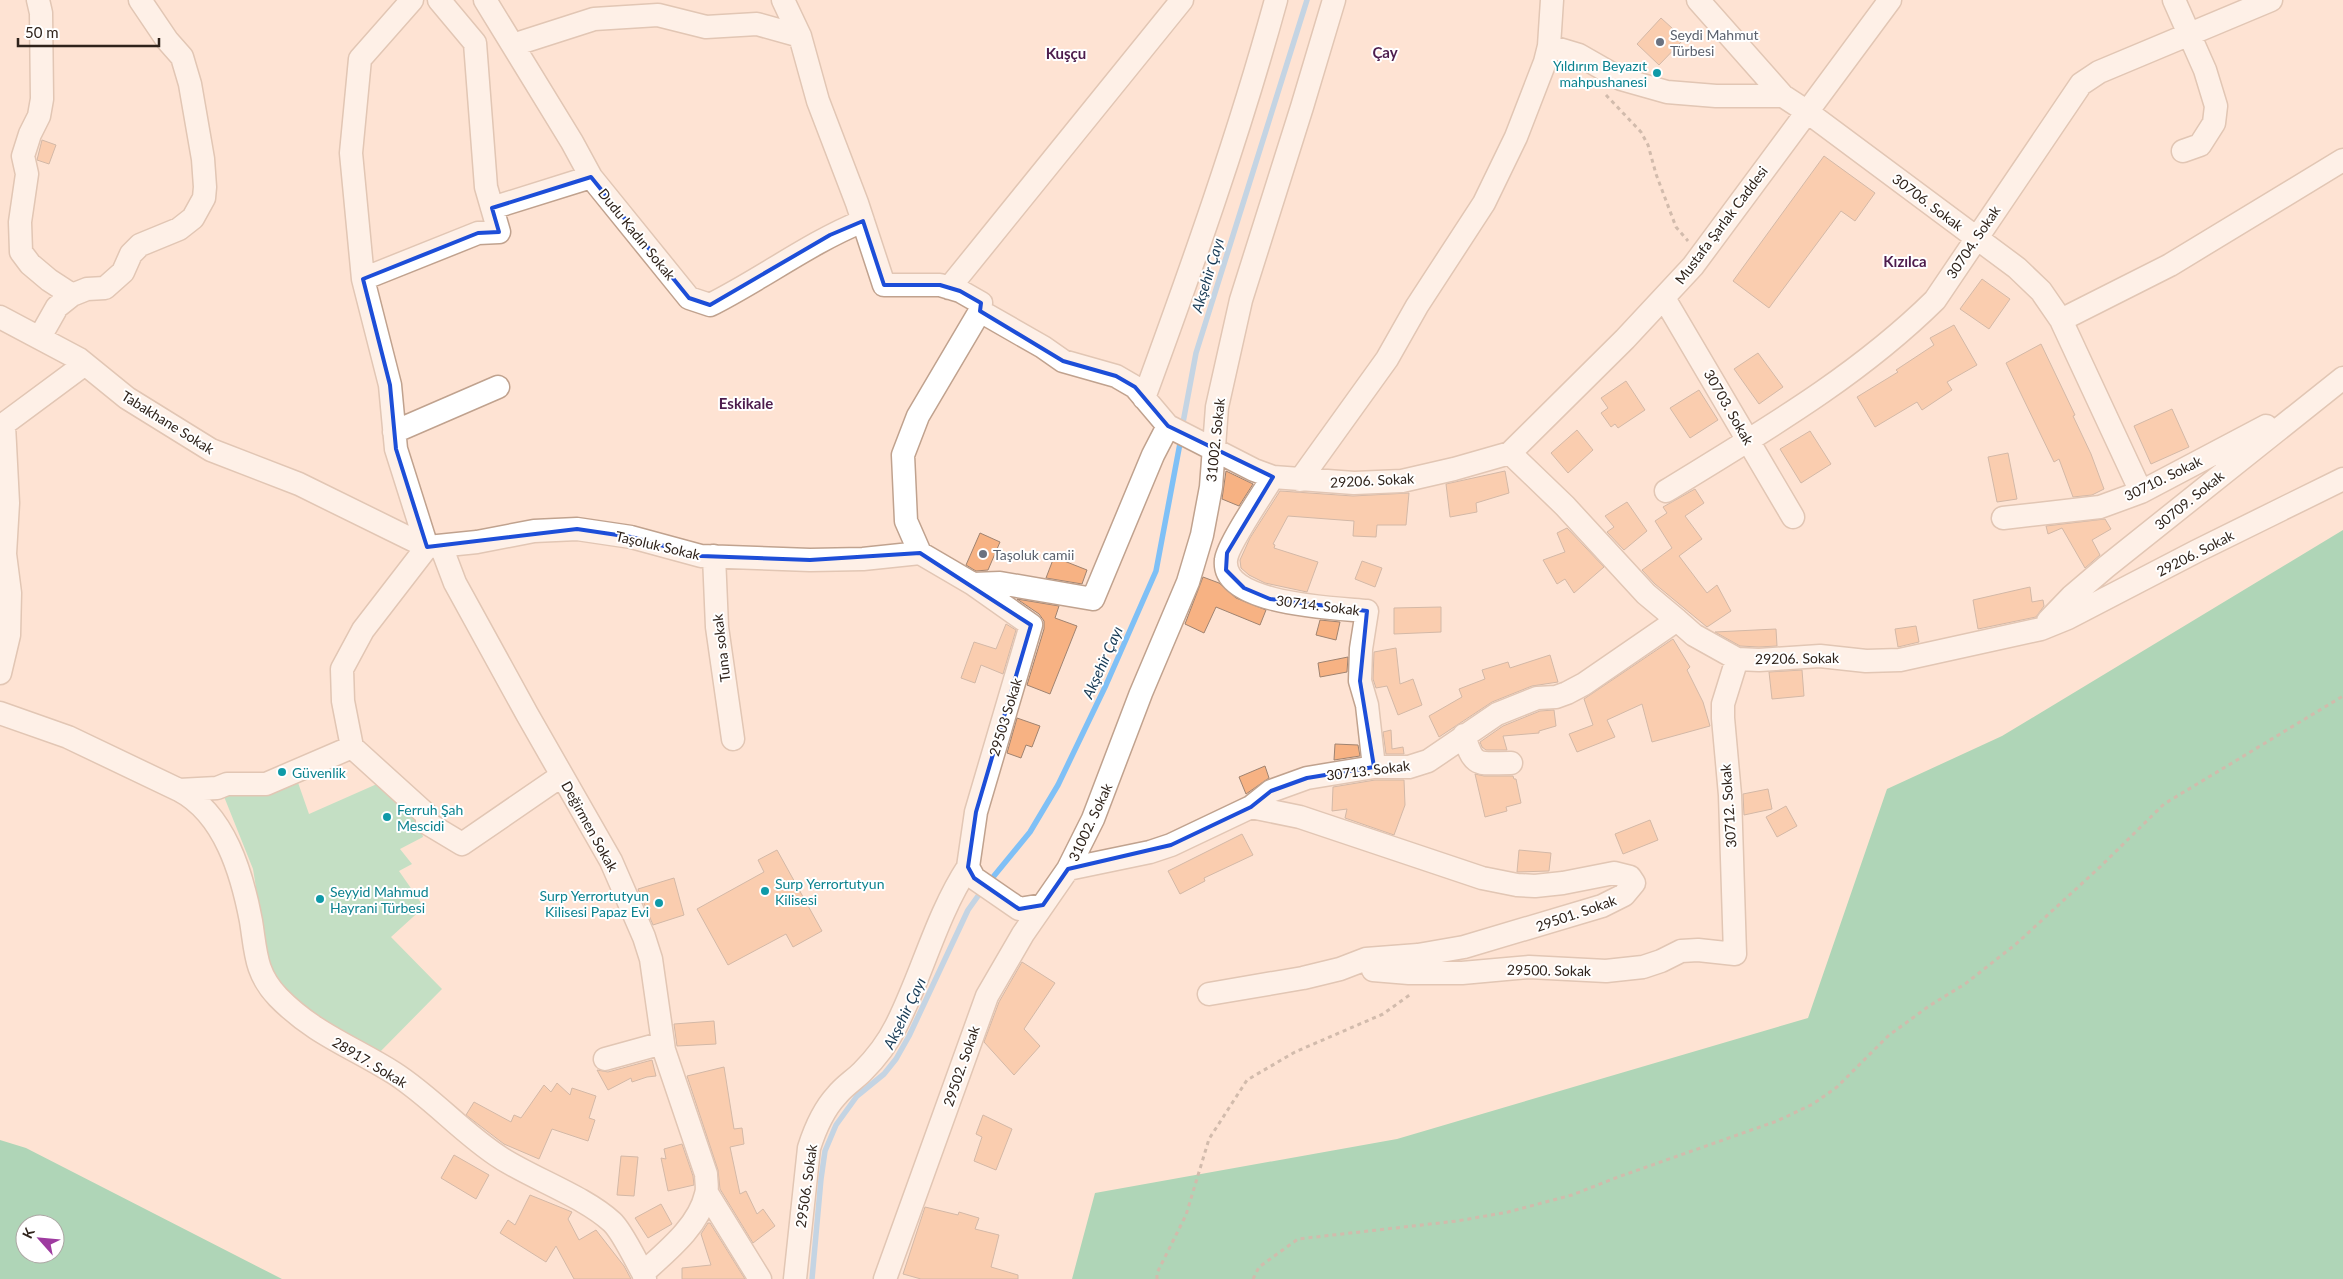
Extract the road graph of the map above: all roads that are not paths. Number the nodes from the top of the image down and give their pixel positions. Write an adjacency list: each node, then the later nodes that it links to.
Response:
1 (38, 0): 29 (street)
2 (140, 0): 29 (street)
3 (412, 0): 27 (street, Değirmen Sokak)
4 (438, 0): 24 (street)
5 (485, 0): 17 (street, Dudu Kadın Sokak)
6 (783, 0): 16 (street)
7 (1182, 0): 28 (street)
8 (1276, 0): 38 (street)
9 (1334, 0): 44 (street, 31002. Sokak)
10 (1552, 0): 18 (street)
11 (1698, 0): 19 (street, 30706. Sokak)
12 (1890, 0): 20 (street, Mustafa Şarlak Caddesi)
13 (2174, 0): 15 (street)
14 (2271, 0): 15 (street, 30704. Sokak)
15 (2189, 35): 21 (street); 26 (street, 30704. Sokak)
16 (800, 36): 17 (street); 25 (street)
17 (513, 45): 23 (street, Dudu Kadın Sokak)
18 (1549, 46): 19 (street); 48 (street)
19 (1782, 96): 20 (street, 30706. Sokak)
20 (1806, 110): 26 (street, 30706. Sokak); 30 (street, Mustafa Şarlak Caddesi)
21 (2183, 151)
22 (2343, 160): 33 (street)
23 (591, 177): 24 (street); 25 (street, Dudu Kadın Sokak)
24 (492, 208): 27 (street)
25 (863, 221): 28 (street)
26 (1976, 237): 33 (street, 30706. Sokak); 43 (street, 30704. Sokak)
27 (363, 279): 42 (street, Değirmen Sokak)
28 (949, 288): 31 (street)
29 (72, 295): 34 (street)
30 (1664, 298): 43 (street, 30703. Sokak); 45 (street, Mustafa Şarlak Caddesi)
31 (980, 311): 38 (street); 54 (street)
32 (0, 317): 34 (street, Tabakhane Sokak)
33 (2061, 320): 50 (street, 30706. Sokak)
34 (40, 337): 35 (street, Tabakhane Sokak)
35 (85, 364): 40 (street); 53 (street, Tabakhane Sokak)
36 (2343, 378): 39 (street, 30709. Sokak)
37 (498, 387): 42 (street)
38 (1144, 398): 41 (street)
39 (2311, 403): 50 (street, 30710. Sokak); 58 (street, 30709. Sokak)
40 (2, 426): 60 (street)
41 (1168, 426): 44 (street, 29206. Sokak); 56 (street)
42 (394, 432): 53 (street, Değirmen Sokak)
43 (1748, 440): 49 (street, 30704. Sokak); 51 (street, 30703. Sokak)
44 (1214, 449): 46 (street, 29206. Sokak); 70 (street, 31002. Sokak)
45 (1510, 452): 48 (street, 29206. Sokak); 57 (street, 29206. Sokak)
46 (1273, 477): 48 (street, 29206. Sokak); 66 (street, 30714. Sokak)
47 (2343, 479): 58 (street, 29206. Sokak)
48 (1300, 480)
49 (1666, 491)
50 (2140, 492): 52 (street, 30710. Sokak)
51 (1793, 517)
52 (2003, 518)
53 (434, 546): 55 (street, Taşoluk Sokak); 64 (street); 67 (street, Değirmen Sokak)
54 (920, 552): 55 (street, Taşoluk Sokak); 56 (street)
55 (714, 556): 63 (street, Tuna sokak)
56 (973, 584): 71 (street, 29503 Sokak)
57 (1677, 620): 59 (street, 29206. Sokak); 62 (street, 30713. Sokak)
58 (2041, 629): 59 (street, 29206. Sokak)
59 (1736, 659): 73 (street, 30712. Sokak)
60 (0, 673)
61 (0, 713): 68 (street, 28917. Sokak)
62 (1464, 735): 65 (street); 66 (street, 30713. Sokak)
63 (732, 739)
64 (352, 747): 67 (street); 68 (street)
65 (1511, 763)
66 (1374, 767): 69 (street, 30713. Sokak)
67 (561, 776): 76 (street, Değirmen Sokak)
68 (178, 790): 79 (street, 28917. Sokak)
69 (1251, 807): 70 (street, 30713. Sokak); 74 (street, 29501. Sokak)
70 (1068, 869): 72 (street, 29502. Sokak)
71 (971, 872): 72 (street); 81 (street, 29506. Sokak)
72 (1043, 904): 82 (street, 29502. Sokak)
73 (1735, 954): 74 (street, 29500. Sokak)
74 (1366, 959): 75 (street, 29501. Sokak)
75 (1209, 994)
76 (663, 1043): 77 (street); 78 (street, Değirmen Sokak)
77 (605, 1059)
78 (707, 1193): 79 (street); 80 (street)
79 (644, 1276)
80 (760, 1279)
81 (795, 1279)
82 (885, 1279)

